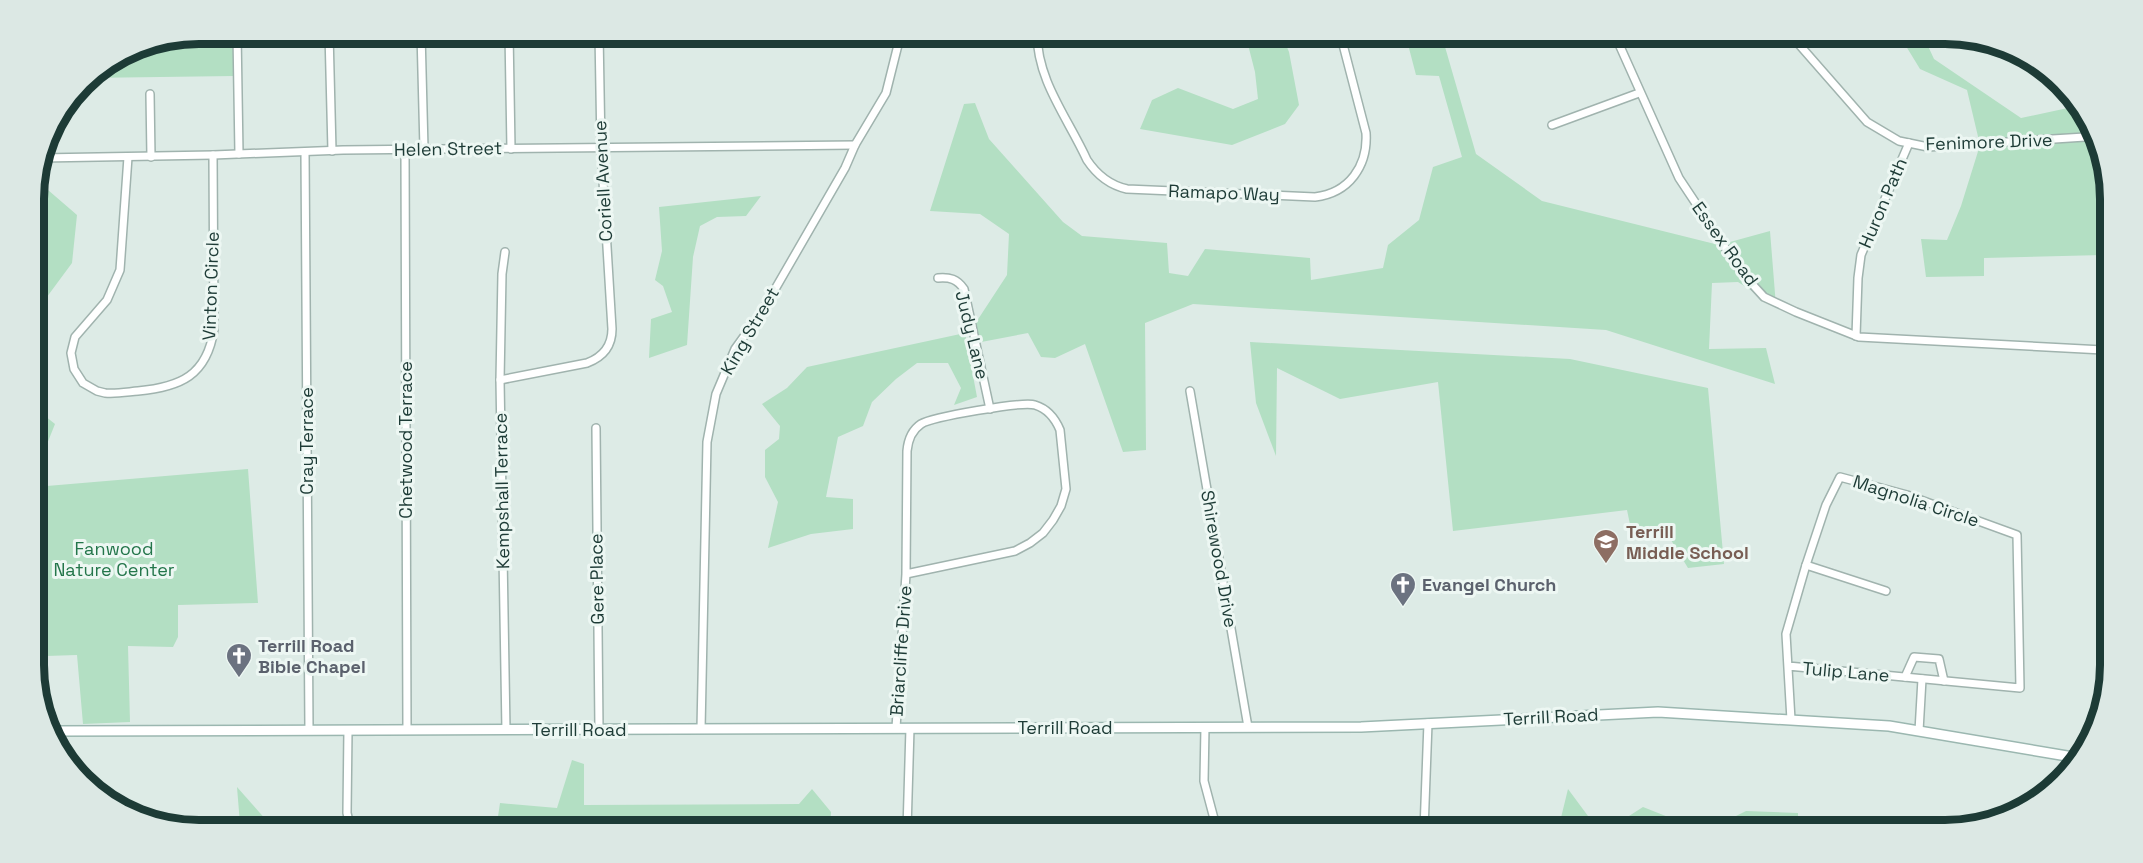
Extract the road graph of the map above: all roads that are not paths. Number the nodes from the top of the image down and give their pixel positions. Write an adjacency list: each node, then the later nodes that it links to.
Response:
1 (237, 44): 23 (street)
2 (329, 44): 21 (street)
3 (421, 44): 18 (street)
4 (509, 44): 19 (street)
5 (599, 44): 17 (street, Coriell Avenue)
6 (898, 44): 16 (street, King Street)
7 (1037, 44): 8 (street, Ramapo Way)
8 (1343, 44)
9 (1619, 44): 11 (street, Essex Road)
10 (1799, 44): 15 (street, Fenimore Drive)
11 (1639, 93): 13 (street); 30 (street, Essex Road)
12 (150, 94): 25 (street)
13 (1552, 125)
14 (2086, 137): 15 (street, Fenimore Drive)
15 (1909, 143): 30 (street, Huron Path)
16 (855, 145): 17 (street, Helen Street); 51 (street, King Street)
17 (601, 148): 19 (street, Helen Street); 32 (street, Coriell Avenue)
18 (424, 149): 19 (street, Helen Street); 20 (street, Helen Street)
19 (511, 149)
20 (405, 150): 21 (street, Helen Street); 54 (street, Chetwood Terrace)
21 (332, 151): 22 (street, Helen Street)
22 (305, 152): 23 (street, Helen Street); 52 (street, Cray Terrace)
23 (239, 154): 24 (street, Helen Street)
24 (213, 155): 25 (street, Helen Street); 26 (street, Vinton Circle)
25 (151, 156): 26 (street, Helen Street)
26 (128, 157): 27 (street, Helen Street)
27 (49, 158)
28 (505, 252): 32 (street, Kempshall Terrace)
29 (938, 278): 34 (street, Judy Lane)
30 (1856, 336): 31 (street, Essex Road)
31 (2100, 350)
32 (500, 380): 55 (street, Kempshall Terrace)
33 (1190, 391): 47 (street, Shirewood Drive)
34 (990, 409): 37 (street, Briarcliffe Drive); 37 (street, Briarcliffe Drive)
35 (596, 428): 50 (street, Gere Place)
36 (1806, 565): 38 (street); 39 (street, Magnolia Circle); 43 (street, Magnolia Circle)
37 (906, 574): 48 (street, Briarcliffe Drive)
38 (1886, 591)
39 (1788, 666): 40 (street, Tulip Lane); 44 (street, Magnolia Circle)
40 (1905, 677): 41 (street, Tulip Lane); 42 (street, Tulip Lane)
41 (1922, 679): 42 (street, Tulip Lane); 57 (street)
42 (1944, 681): 43 (street, Tulip Lane)
43 (2020, 688)
44 (1791, 720): 45 (street, Terrill Road); 57 (street, Terrill Road)
45 (1428, 723): 47 (street, Terrill Road); 60 (street)
46 (1205, 727): 47 (street, Terrill Road); 49 (street, Terrill Road); 59 (street)
47 (1248, 727)
48 (896, 728): 49 (street, Terrill Road); 51 (street, Terrill Road)
49 (910, 728): 62 (street)
50 (599, 729): 51 (street, Terrill Road); 55 (street, Terrill Road)
51 (701, 729)
52 (309, 730): 53 (street, Terrill Road); 56 (street, Terrill Road)
53 (348, 730): 54 (street, Terrill Road); 61 (street)
54 (407, 730): 55 (street, Terrill Road)
55 (506, 730)
56 (59, 731)
57 (1918, 731): 58 (street, Terrill Road)
58 (2069, 756)
59 (1214, 819)
60 (1424, 819)
61 (349, 820)
62 (907, 820)

